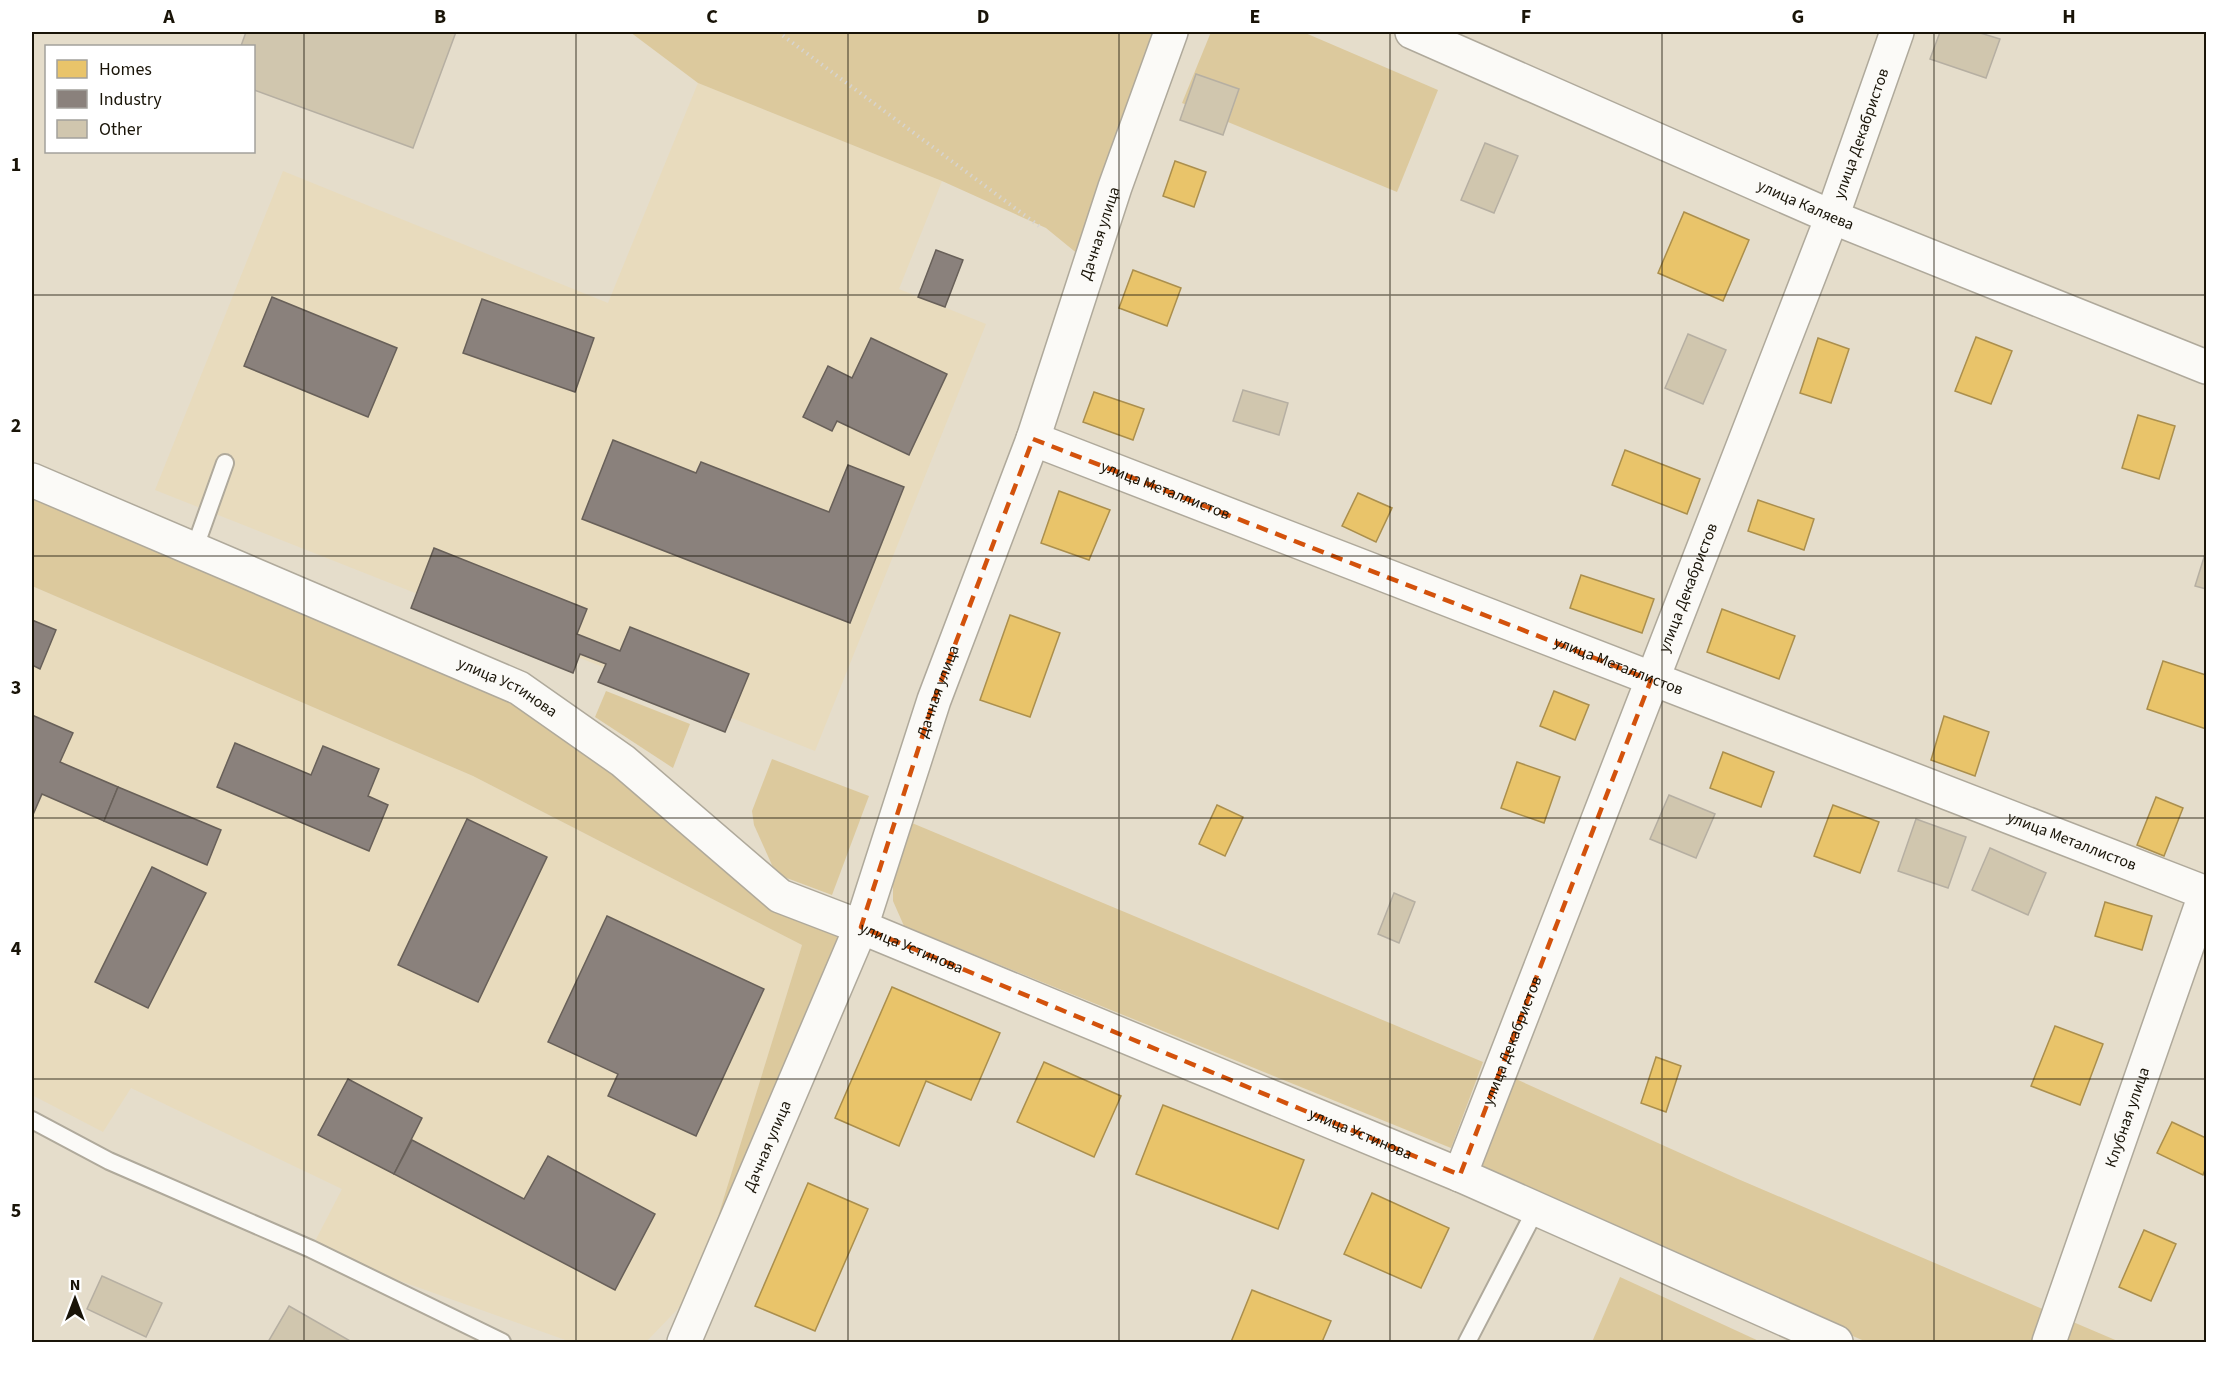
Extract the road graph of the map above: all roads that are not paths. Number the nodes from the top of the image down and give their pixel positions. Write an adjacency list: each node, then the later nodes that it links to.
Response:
1 (1171, 32): 6 (street, Дачная улица)
2 (1412, 32): 4 (street, улица Каляева)
3 (1897, 32): 4 (street, улица Декабристов)
4 (1832, 217): 5 (street, улица Каляева); 10 (street, улица Декабристов)
5 (2206, 367)
6 (1033, 439): 10 (street, улица Металлистов); 12 (street, Дачная улица)
7 (225, 463): 9 (lane)
8 (32, 480): 9 (street, улица Устинова)
9 (194, 550): 12 (street, улица Устинова)
10 (1651, 680): 11 (street, улица Металлистов); 14 (street, улица Декабристов)
11 (2206, 893): 20 (street, Клубная улица)
12 (861, 927): 14 (street, улица Устинова); 17 (street, Дачная улица)
13 (32, 1120): 16 (lane)
14 (1460, 1175): 15 (street, улица Устинова)
15 (1536, 1209): 18 (lane); 19 (street, улица Устинова)
16 (502, 1342)
17 (684, 1342)
18 (1467, 1342)
19 (1836, 1342)
20 (2049, 1342)

